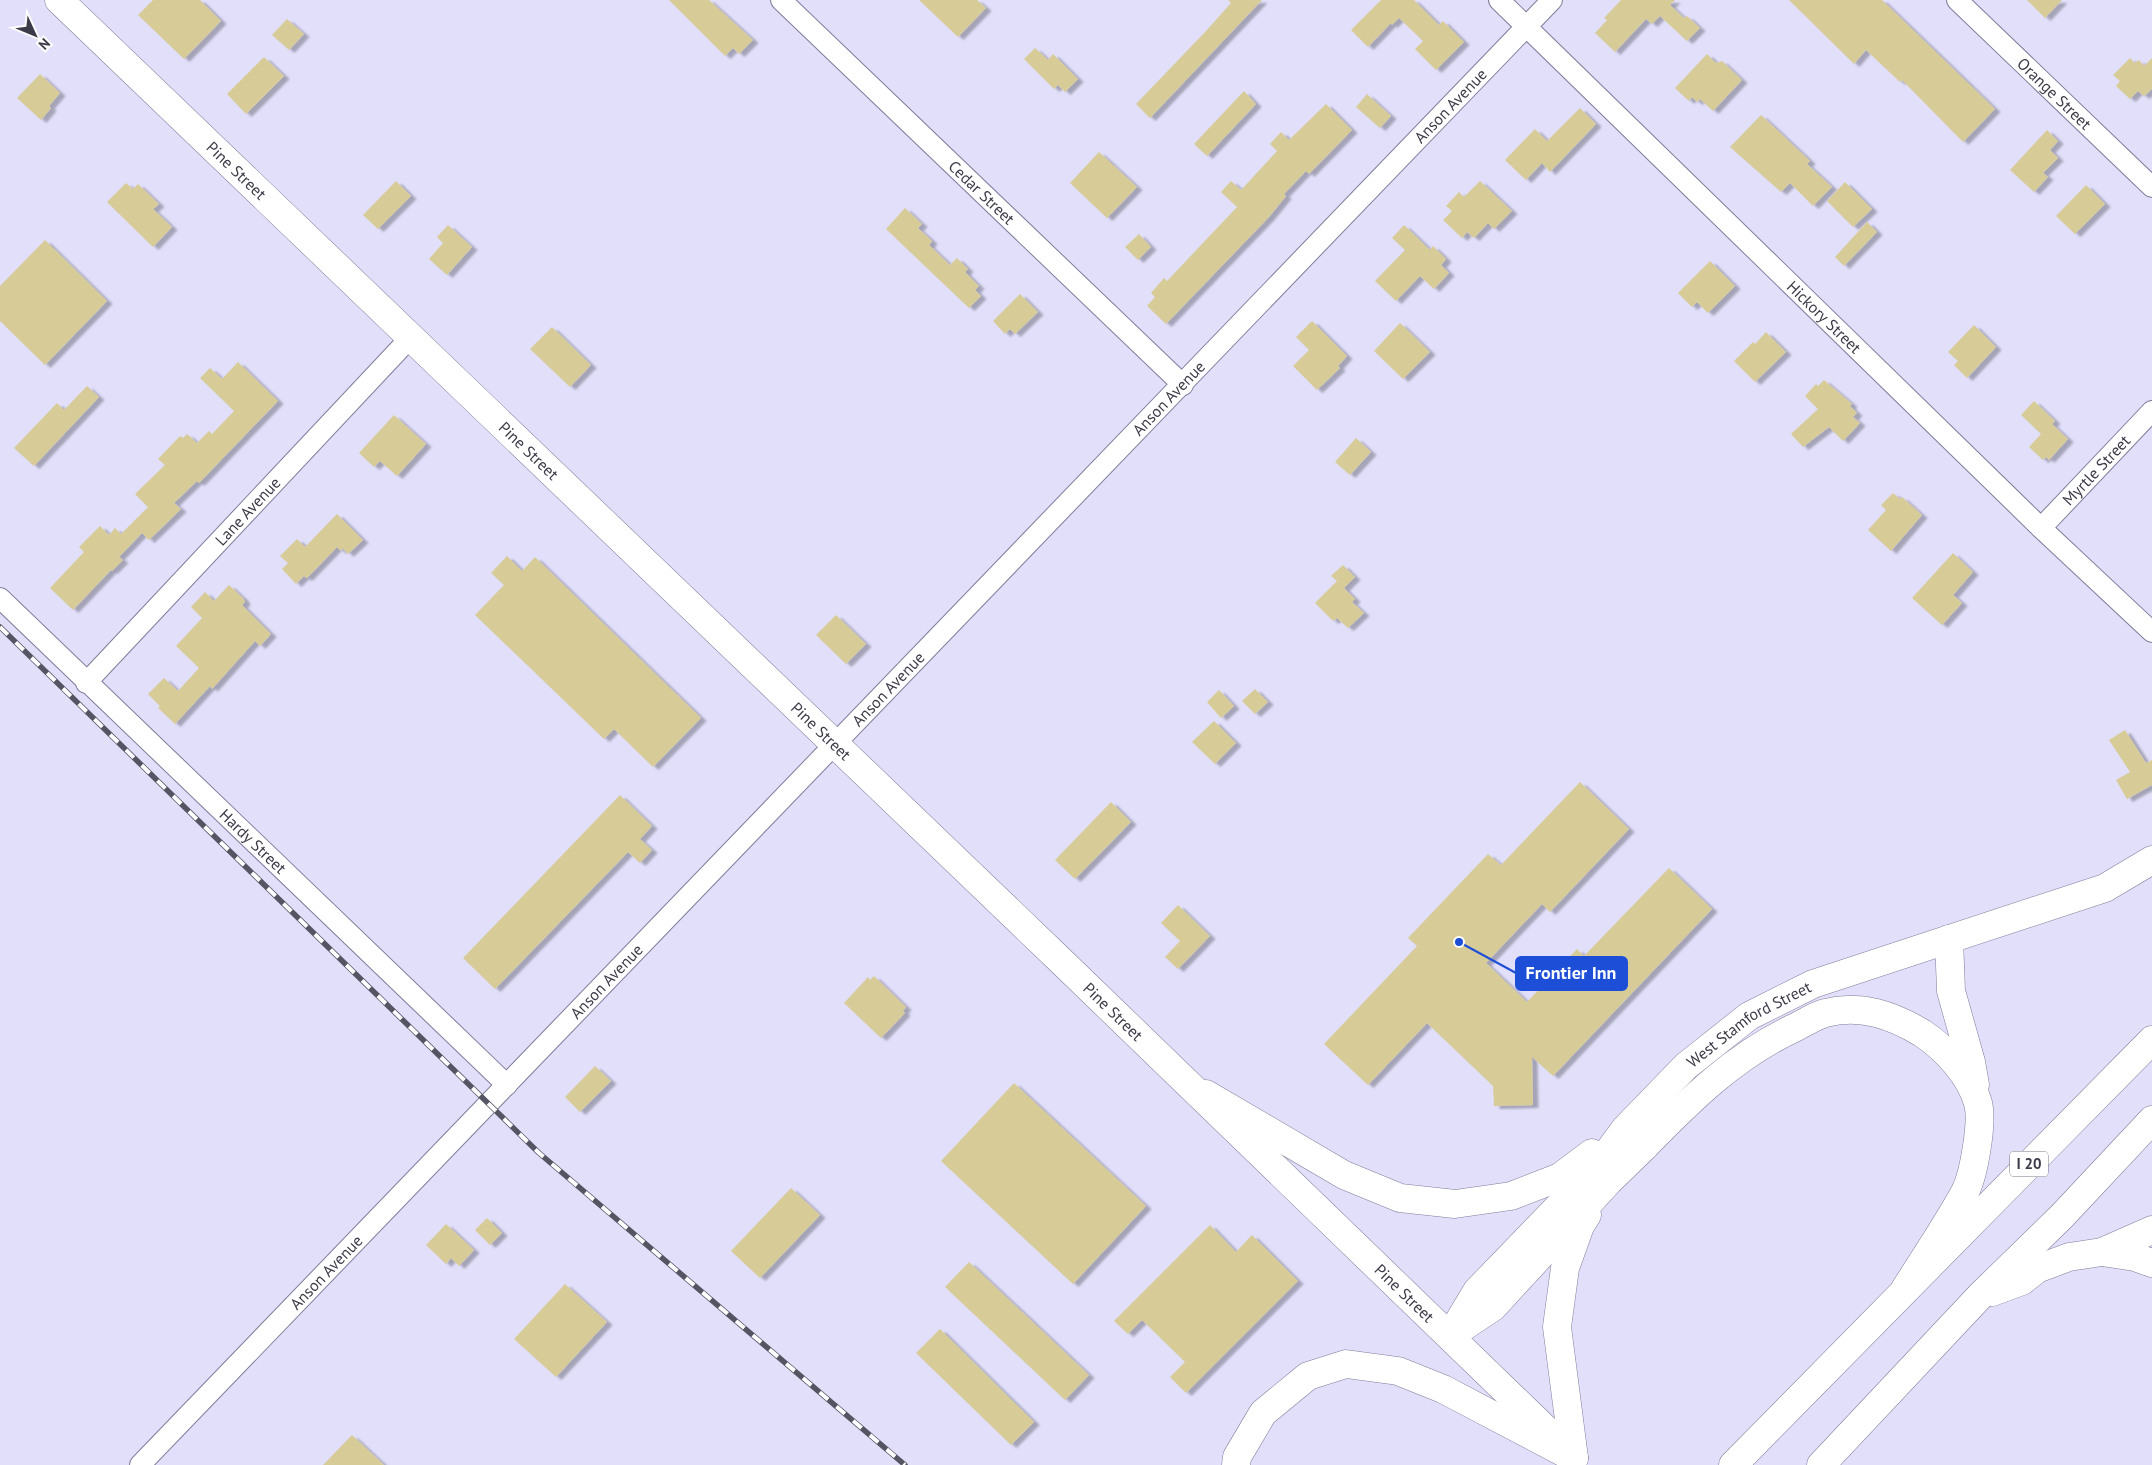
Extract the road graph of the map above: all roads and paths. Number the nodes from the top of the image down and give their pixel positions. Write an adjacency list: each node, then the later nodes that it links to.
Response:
1 (59, 0): 8 (main road, Pine Street)
2 (781, 0): 9 (street, Cedar Street)
3 (1499, 0): 6 (street, Hickory Street)
4 (1552, 0): 6 (street, Anson Avenue)
5 (1957, 0): 7 (street, Orange Street)
6 (1527, 26): 9 (street, Anson Avenue); 11 (street, Hickory Street)
7 (2152, 187)
8 (410, 338): 14 (street, Lane Avenue); 15 (main road, Pine Street)
9 (1182, 385): 15 (street, Anson Avenue)
10 (2152, 412): 11 (street, Myrtle Street)
11 (2041, 528): 13 (street, Hickory Street)
12 (0, 598): 14 (street, Hardy Street)
13 (2152, 632)
14 (86, 683): 20 (street, Hardy Street)
15 (834, 745): 19 (main road, Pine Street); 20 (street, Anson Avenue)
16 (2152, 860): 17 (main road, West Stamford Street)
17 (1949, 939): 21 (main road); 23 (main road, West Stamford Street)
18 (2152, 1040): 28 (main road, I 20)
19 (1188, 1084): 23 (main road); 30 (main road, Pine Street)
20 (508, 1086): 32 (street, Anson Avenue)
21 (1978, 1104): 23 (main road); 28 (main road)
22 (2152, 1120): 29 (main road)
23 (1634, 1138): 24 (main road); 30 (main road, West Stamford Street)
24 (1610, 1181): 30 (main road); 31 (main road)
25 (2152, 1230): 26 (main road)
26 (2102, 1252): 27 (main road); 29 (main road)
27 (2152, 1264)
28 (1905, 1289): 34 (main road, I 20)
29 (1980, 1296): 35 (main road)
30 (1450, 1336): 31 (main road, Pine Street)
31 (1578, 1461): 33 (main road)
32 (140, 1465)
33 (1236, 1465)
34 (1733, 1465)
35 (1821, 1465)

